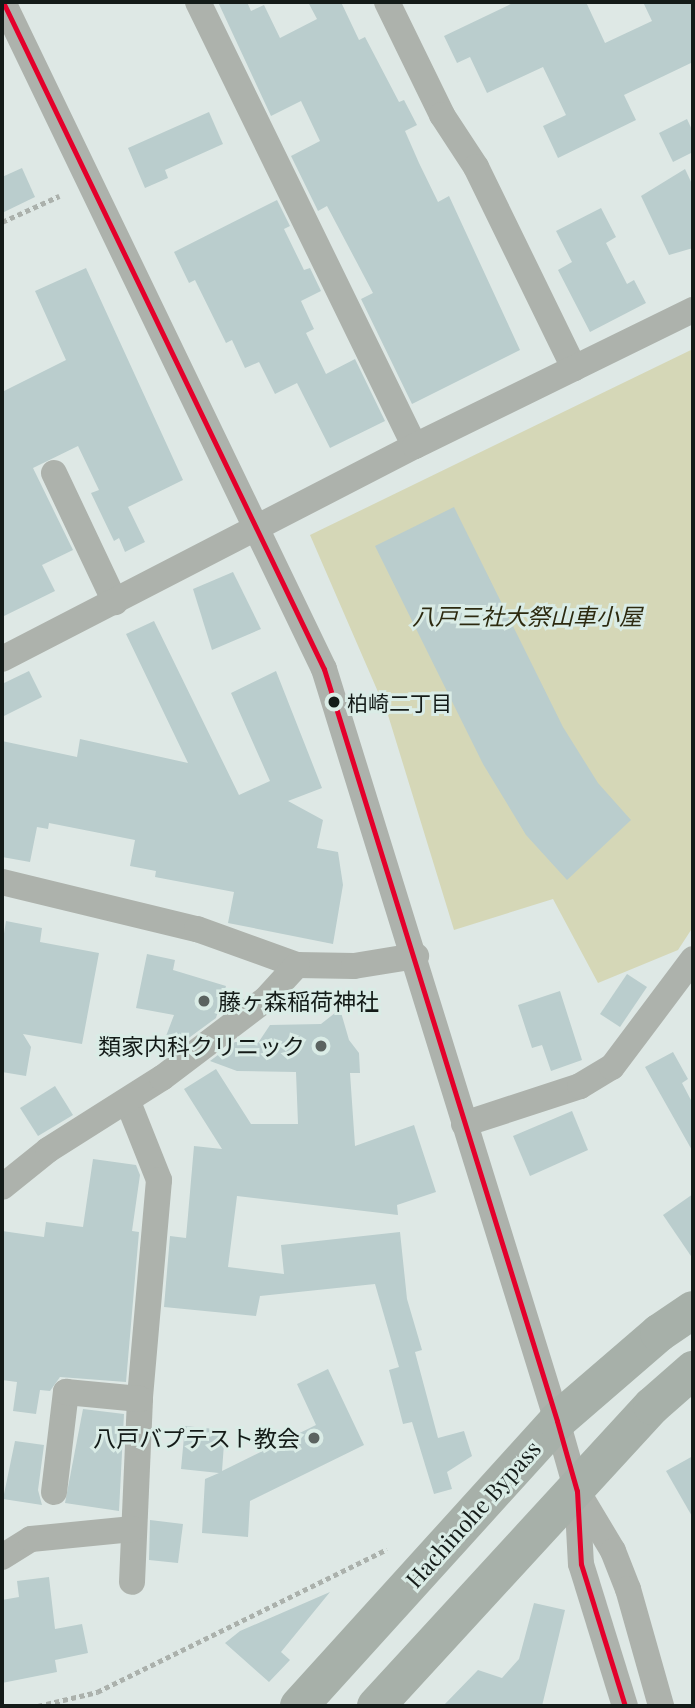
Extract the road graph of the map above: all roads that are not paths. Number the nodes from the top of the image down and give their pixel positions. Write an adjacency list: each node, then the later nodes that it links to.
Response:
1 (198, 2): 6 (street)
2 (387, 2): 5 (street)
3 (11, 4): 8 (street)
4 (693, 310): 5 (street)
5 (574, 368): 6 (street)
6 (415, 446): 8 (street)
7 (54, 474): 9 (street)
8 (258, 530): 9 (street); 12 (street)
9 (115, 602): 10 (street)
10 (2, 659)
11 (2, 882): 14 (street)
12 (416, 956): 14 (street); 16 (street)
13 (693, 959): 16 (street)
14 (297, 965): 15 (street)
15 (128, 1102): 17 (street); 22 (street)
16 (464, 1124): 24 (street)
17 (2, 1187)
18 (693, 1305): 20 (highway)
19 (693, 1310): 20 (highway, Hachinohe Bypass)
20 (659, 1333): 24 (highway, Hachinohe Bypass)
21 (693, 1370): 26 (highway)
22 (140, 1399): 25 (street); 27 (street)
23 (693, 1400): 26 (highway)
24 (557, 1421): 26 (street); 30 (highway, Hachinohe Bypass)
25 (54, 1492)
26 (578, 1492): 31 (highway); 32 (street); 33 (street)
27 (133, 1530): 28 (street); 29 (street)
28 (2, 1557)
29 (132, 1581)
30 (299, 1706)
31 (376, 1706)
32 (625, 1706)
33 (661, 1706)

